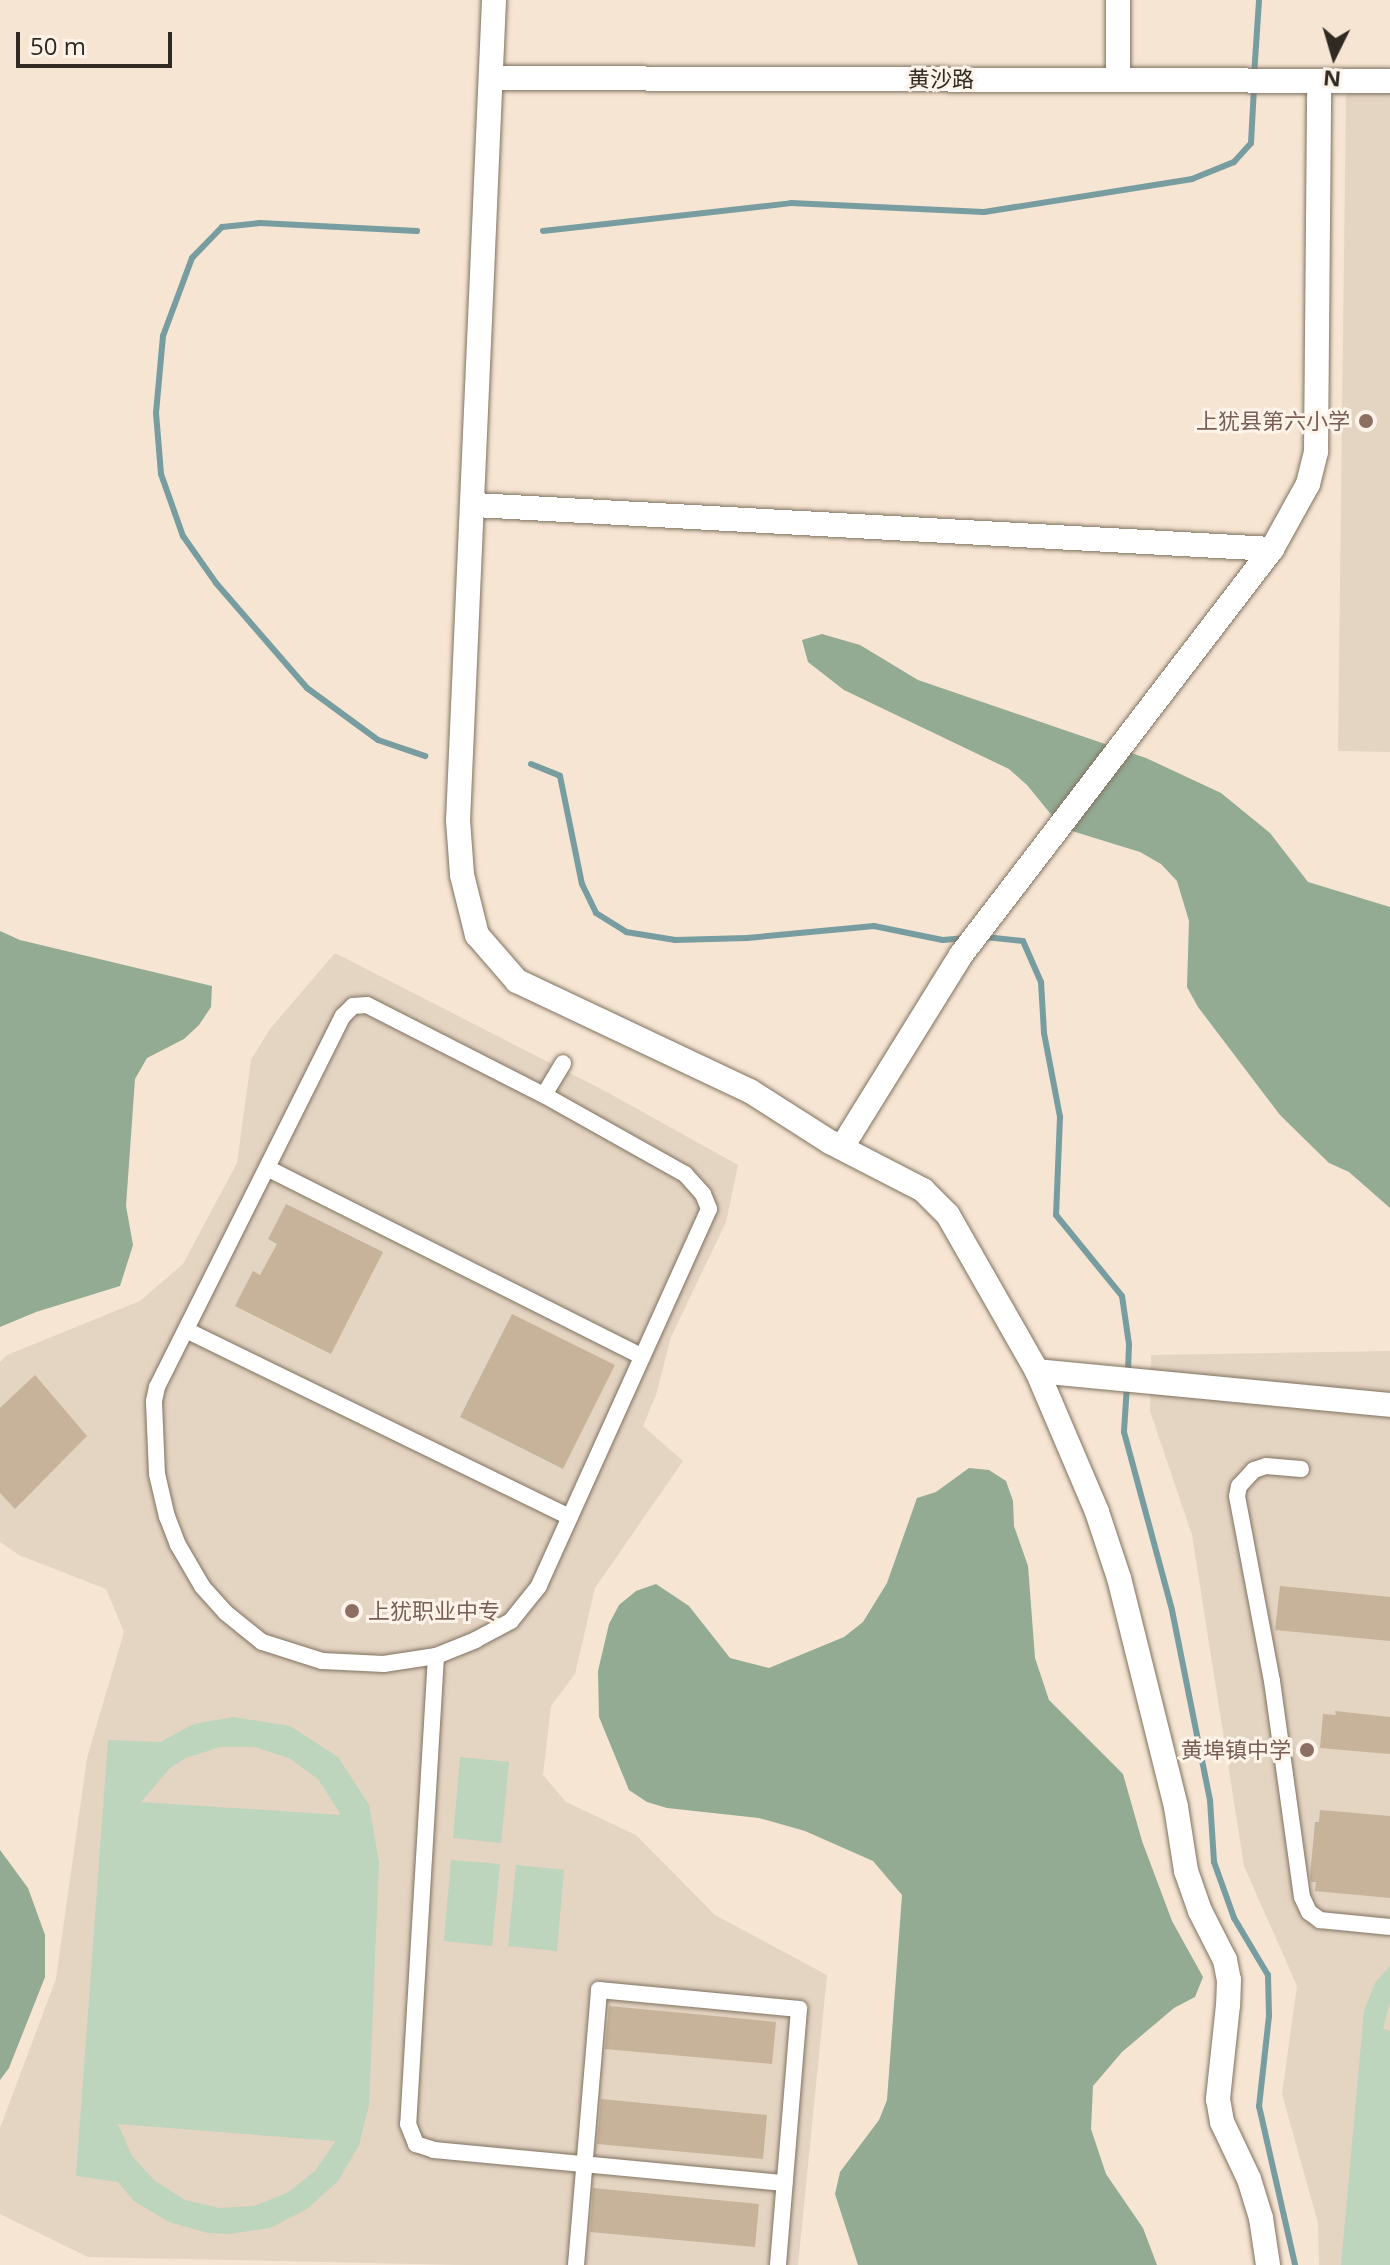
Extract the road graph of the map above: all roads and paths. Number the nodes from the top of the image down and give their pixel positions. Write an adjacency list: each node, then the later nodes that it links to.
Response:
1 (494, 0): 3 (street)
2 (1118, 0): 4 (street)
3 (492, 78): 4 (street, 黄沙路); 7 (street)
4 (1118, 79): 5 (street, 黄沙路)
5 (1319, 81): 6 (street, 黄沙路); 8 (street)
6 (1390, 81)
7 (475, 505): 8 (street); 11 (street)
8 (1272, 549): 11 (street)
9 (563, 1063): 10 (street)
10 (544, 1095): 12 (street); 14 (street)
11 (842, 1147): 15 (street)
12 (267, 1168): 13 (street); 14 (street)
13 (186, 1330): 18 (street); 19 (street)
14 (642, 1357): 18 (street)
15 (1037, 1371): 16 (street); 25 (street)
16 (1390, 1405)
17 (1301, 1469): 20 (street)
18 (570, 1517): 19 (street)
19 (436, 1656): 21 (street)
20 (1390, 1927)
21 (586, 2163): 22 (street); 22 (street); 23 (street)
22 (784, 2183): 24 (street)
23 (576, 2265)
24 (778, 2265)
25 (1268, 2265)

